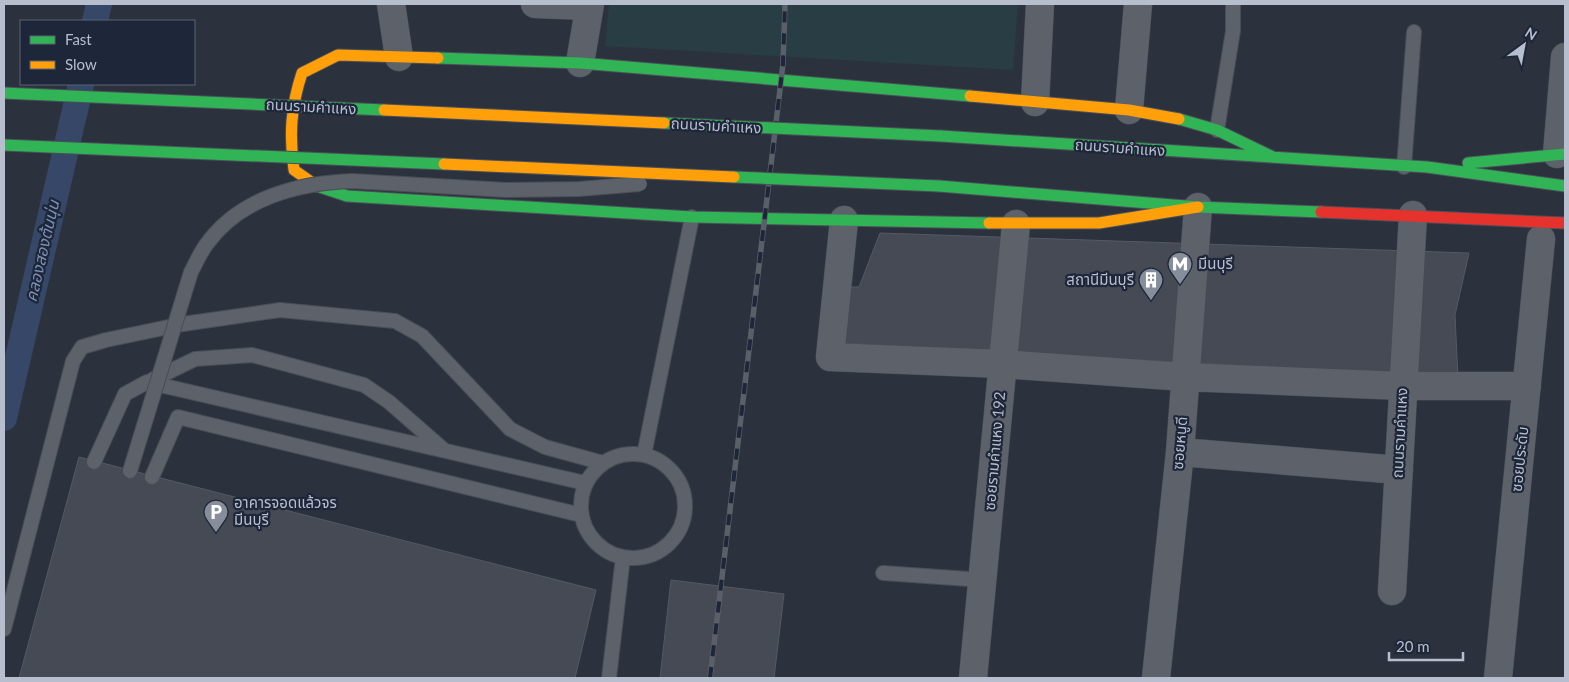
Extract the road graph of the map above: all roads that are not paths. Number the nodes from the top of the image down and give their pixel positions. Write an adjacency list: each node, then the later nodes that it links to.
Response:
1 (391, 4): 8 (street)
2 (535, 4): 6 (street)
3 (1040, 4): 12 (street)
4 (1138, 4): 13 (street)
5 (1233, 4): 14 (lane)
6 (589, 5): 10 (street)
7 (1414, 32): 18 (lane)
8 (399, 57): 10 (main road); 24 (main road)
9 (1565, 57): 16 (street)
10 (580, 63): 12 (main road)
11 (4, 93): 17 (main road, ถนนรามคำแหง, bridge)
12 (1035, 102): 13 (main road)
13 (1129, 110): 14 (main road)
14 (1217, 130): 17 (main road)
15 (4, 145): 20 (main road, bridge)
16 (1561, 154): 19 (main road, ถนนรามคำแหง)
17 (1273, 157): 18 (main road, ถนนรามคำแหง)
18 (1404, 167): 19 (main road, ถนนรามคำแหง)
19 (1427, 167): 21 (main road, ถนนรามคำแหง)
20 (725, 176): 22 (main road, bridge); 41 (lane, bridge)
21 (1565, 186)
22 (1198, 207): 23 (main road); 27 (main road); 31 (street, ซอยหนูดี)
23 (1413, 215): 26 (main road); 28 (main road); 33 (street, ถนนรามคำแหง)
24 (692, 217): 25 (main road); 37 (lane)
25 (844, 220): 27 (main road); 30 (street)
26 (1565, 223)
27 (1016, 224): 30 (street, ซอยรามคำแหง 192)
28 (1505, 232)
29 (1541, 239): 34 (street, ซอยประดับ)
30 (1003, 364): 31 (street); 47 (street, ซอยรามคำแหง 192)
31 (1185, 377): 33 (street); 36 (street, ซอยหนูดี)
32 (147, 382): 35 (lane); 35 (lane); 38 (lane)
33 (1403, 386): 34 (street); 40 (street, ถนนรามคำแหง)
34 (1527, 386): 53 (street, ซอยประดับ)
35 (445, 451): 43 (lane)
36 (1180, 452): 40 (street); 52 (street, ซอยหนูดี)
37 (644, 455): 39 (lane); 45 (lane)
38 (94, 462)
39 (603, 463): 43 (lane); 49 (lane)
40 (1399, 470): 48 (street, ถนนรามคำแหง)
41 (130, 471)
42 (152, 477): 44 (lane)
43 (585, 483): 44 (lane)
44 (581, 515): 45 (lane)
45 (623, 557): 50 (lane)
46 (883, 573): 47 (lane)
47 (983, 580): 51 (street, ซอยรามคำแหง 192)
48 (1392, 591)
49 (4, 629)
50 (609, 678)
51 (973, 678)
52 (1156, 678)
53 (1498, 678)

